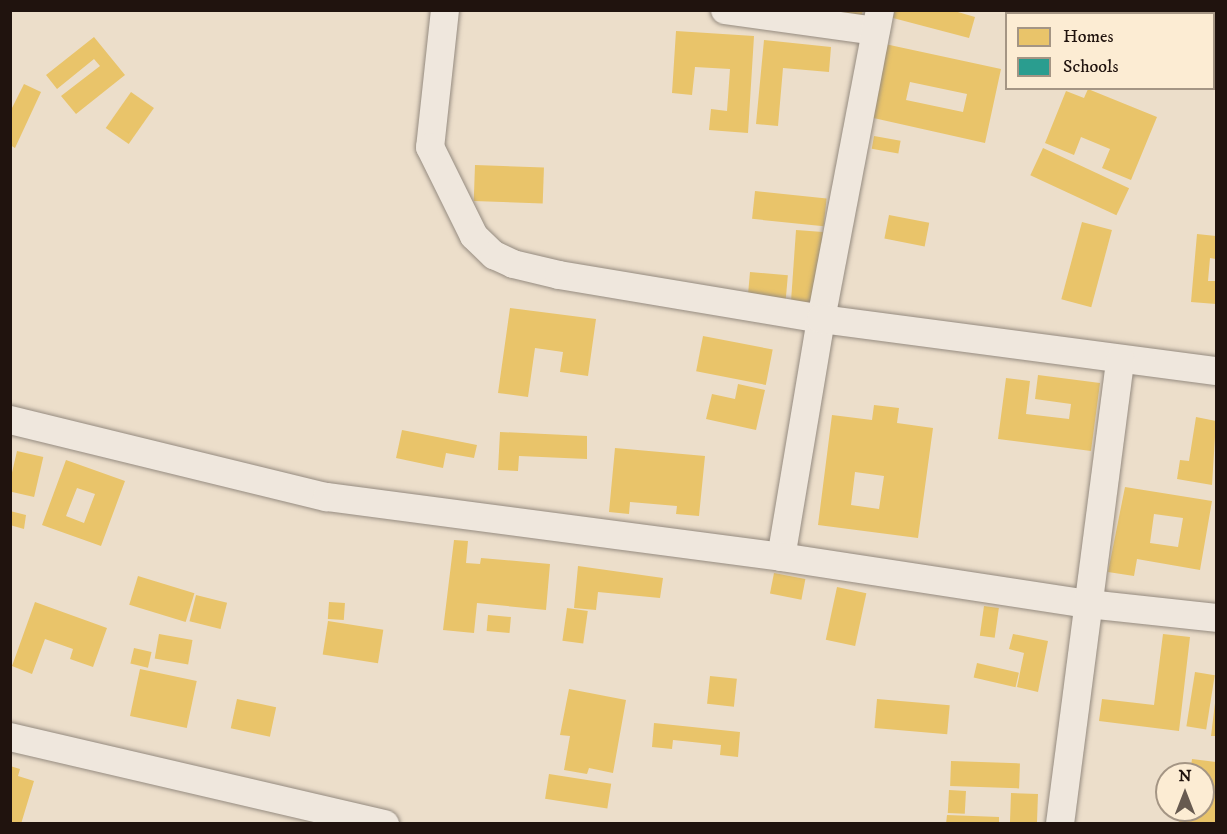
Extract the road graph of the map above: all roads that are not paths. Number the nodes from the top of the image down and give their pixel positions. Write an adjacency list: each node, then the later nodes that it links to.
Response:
1 (445, 10): 4 (street)
2 (725, 10): 3 (street)
3 (878, 21): 4 (street)
4 (821, 319): 5 (street); 8 (street)
5 (1120, 360): 6 (street); 9 (street)
6 (1216, 371)
7 (10, 420): 8 (street)
8 (781, 557): 9 (street)
9 (1088, 604): 10 (street); 13 (street)
10 (1216, 618)
11 (10, 737): 12 (street)
12 (385, 824)
13 (1060, 824)

